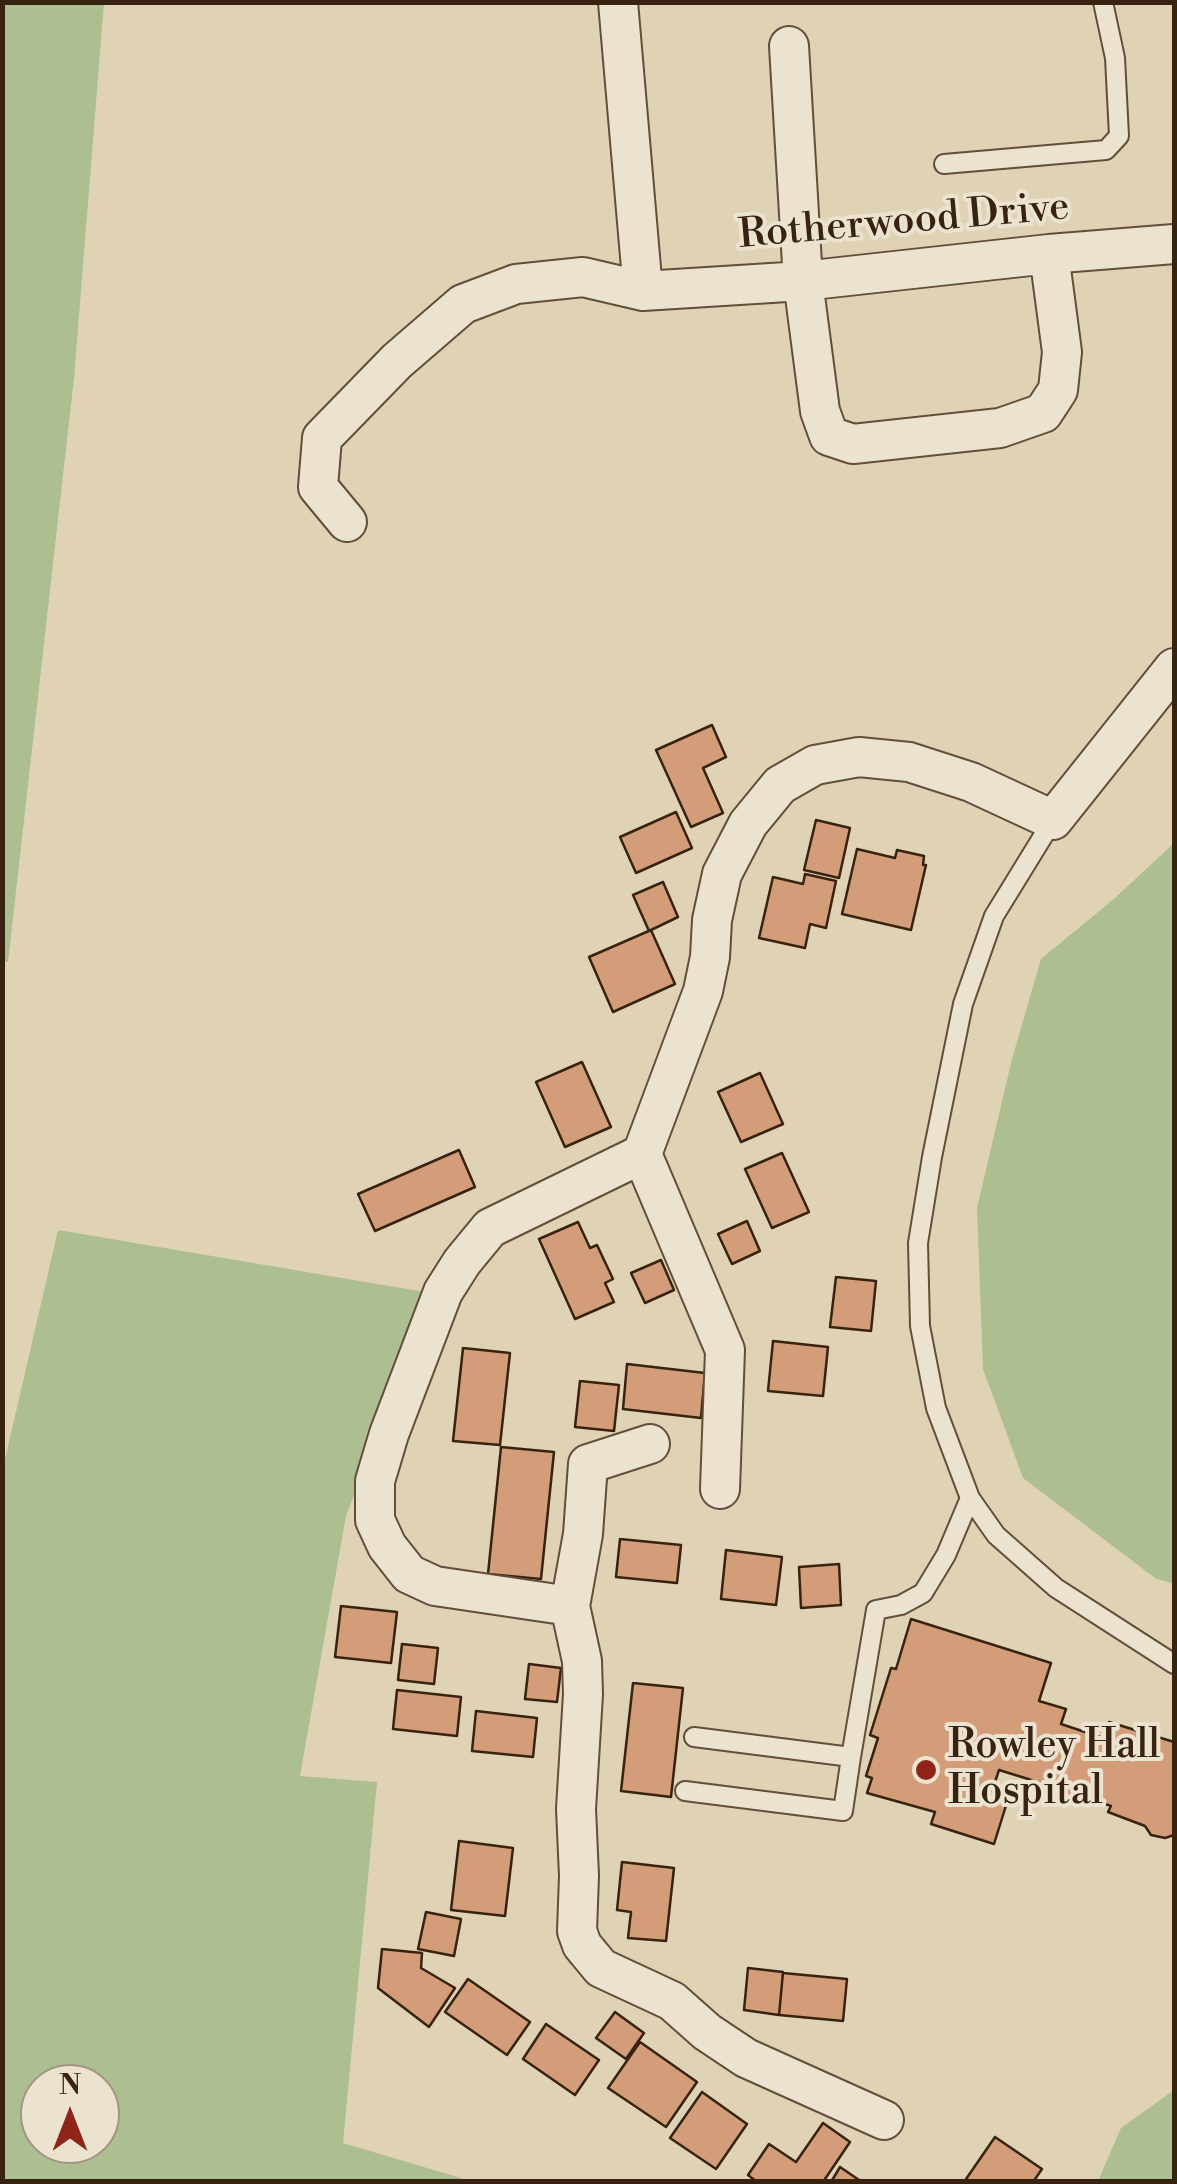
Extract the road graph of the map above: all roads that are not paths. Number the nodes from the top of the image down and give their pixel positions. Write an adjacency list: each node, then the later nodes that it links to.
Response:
1 (618, 2): 8 (street)
2 (1103, 2): 4 (lane)
3 (790, 46): 7 (street)
4 (944, 164)
5 (1174, 244): 6 (street, Rotherwood Drive)
6 (1050, 254): 7 (street, Rotherwood Drive); 7 (street)
7 (804, 282): 8 (street, Rotherwood Drive)
8 (642, 290): 9 (street, Rotherwood Drive)
9 (348, 522)
10 (1174, 668): 11 (street)
11 (1053, 820): 12 (street); 15 (lane)
12 (642, 1154): 14 (street); 16 (street)
13 (650, 1444): 16 (street)
14 (720, 1489)
15 (970, 1498): 17 (lane); 19 (lane)
16 (570, 1606): 21 (street)
17 (1174, 1664)
18 (694, 1737): 19 (lane)
19 (851, 1757): 20 (lane)
20 (685, 1792)
21 (884, 2120)

